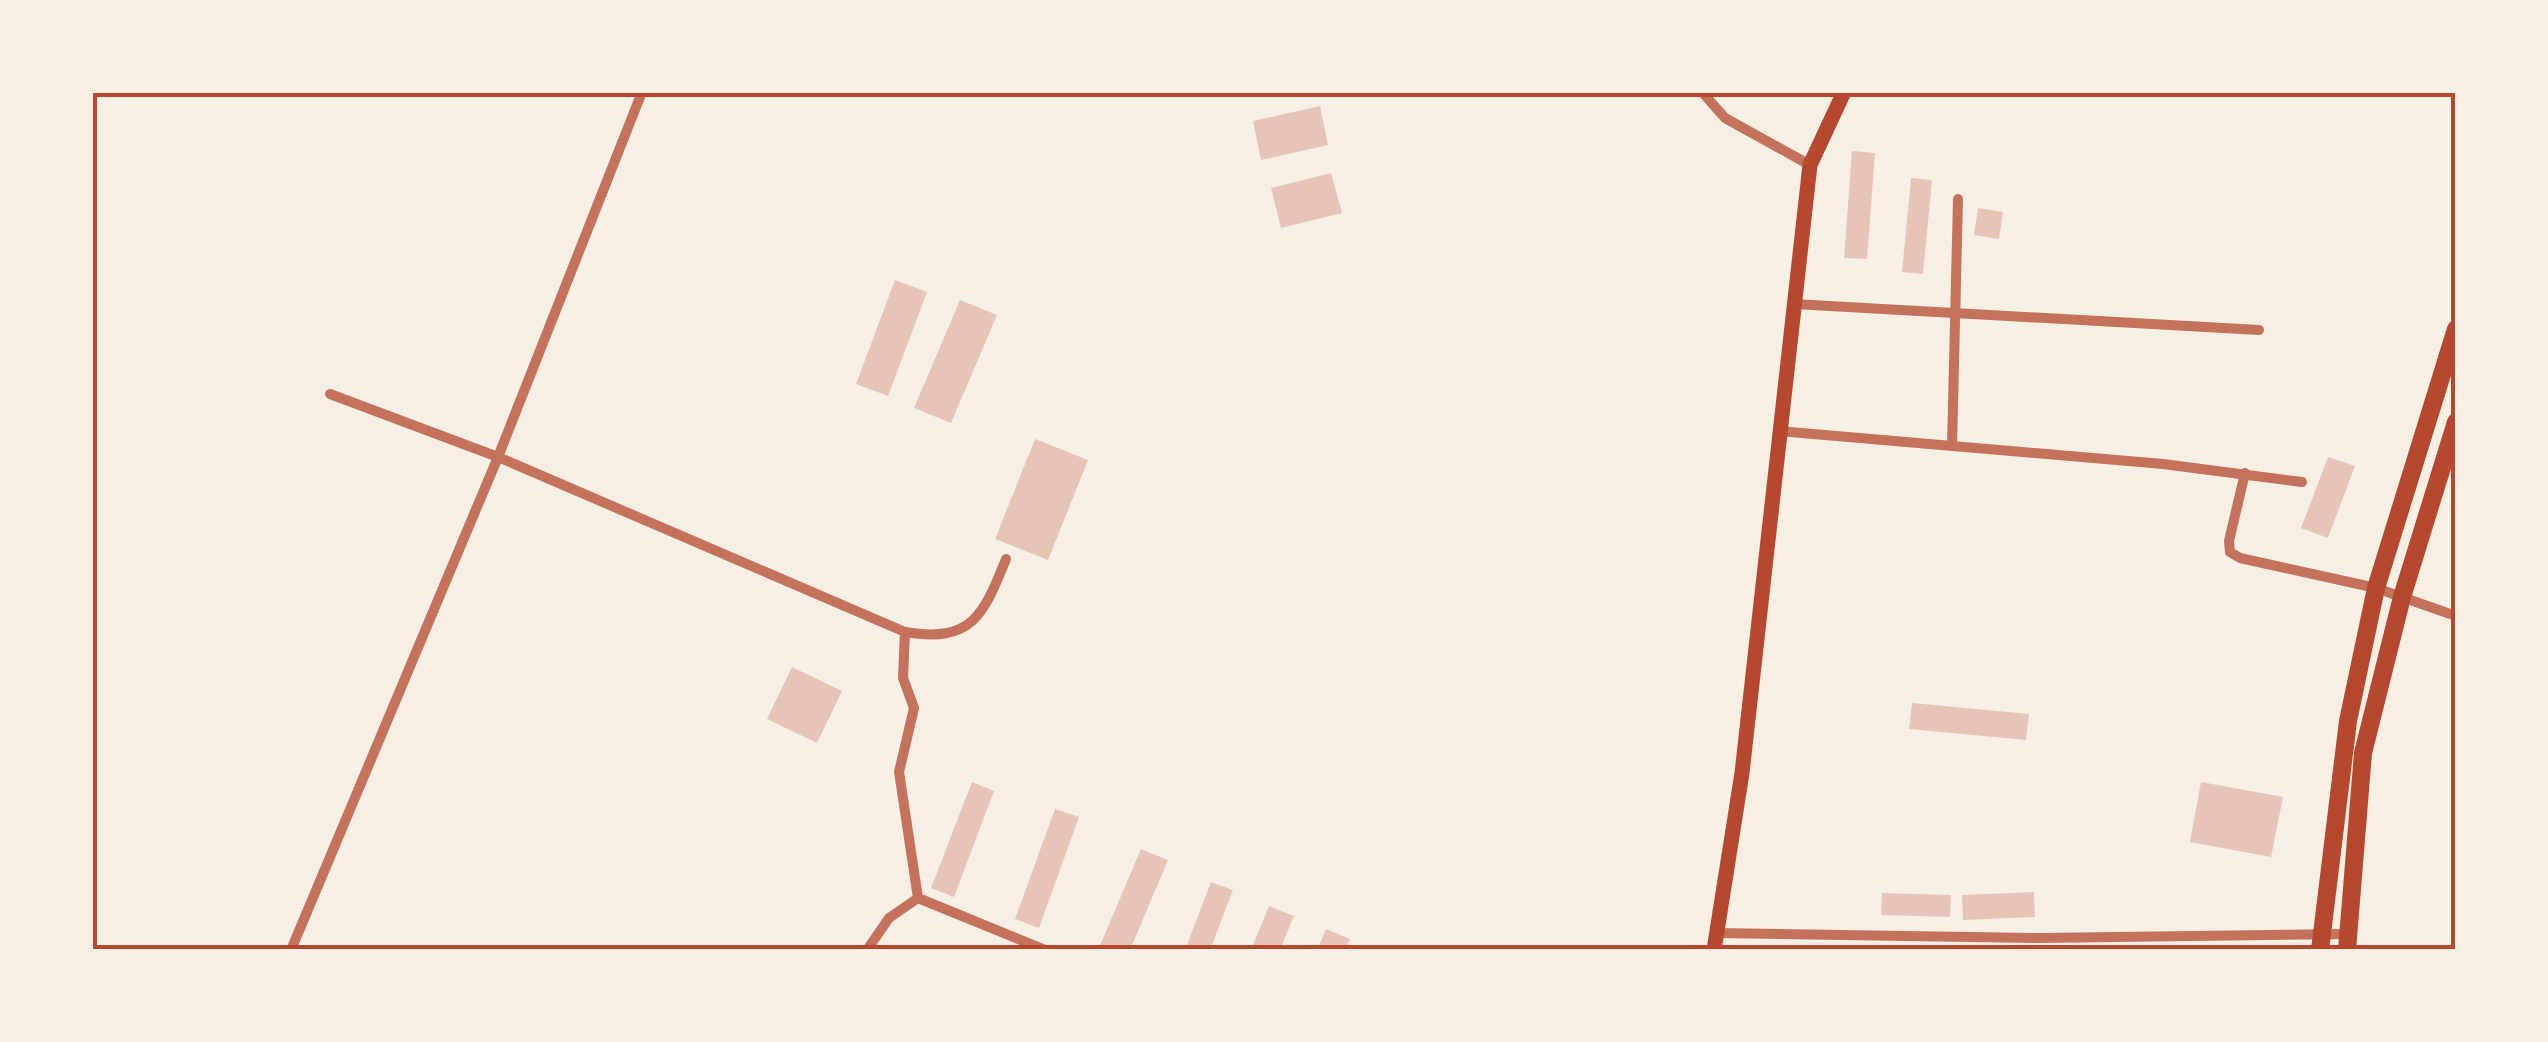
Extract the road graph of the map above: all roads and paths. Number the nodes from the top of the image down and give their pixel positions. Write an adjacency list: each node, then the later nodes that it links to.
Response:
1 (642, 92): 14 (street)
2 (1702, 92): 4 (street)
3 (1843, 94): 4 (main road)
4 (1810, 164): 6 (main road)
5 (1958, 199): 7 (street)
6 (1794, 304): 7 (street); 12 (main road)
7 (1955, 313): 8 (street); 13 (street)
8 (2260, 330)
9 (2456, 330): 18 (main road)
10 (330, 394): 14 (street)
11 (2456, 422): 19 (main road)
12 (1778, 431): 13 (street); 23 (main road)
13 (1952, 446): 15 (street)
14 (498, 457): 21 (street); 26 (street)
15 (2245, 473): 16 (street); 18 (street)
16 (2302, 482)
17 (1006, 559): 21 (street)
18 (2376, 588): 19 (street); 24 (main road)
19 (2402, 597): 20 (street); 25 (main road)
20 (2456, 616)
21 (905, 632): 22 (street)
22 (918, 898): 27 (street); 28 (street)
23 (1715, 941): 24 (street)
24 (2320, 942): 25 (street)
25 (2347, 942)
26 (292, 950)
27 (867, 950)
28 (1045, 950)

